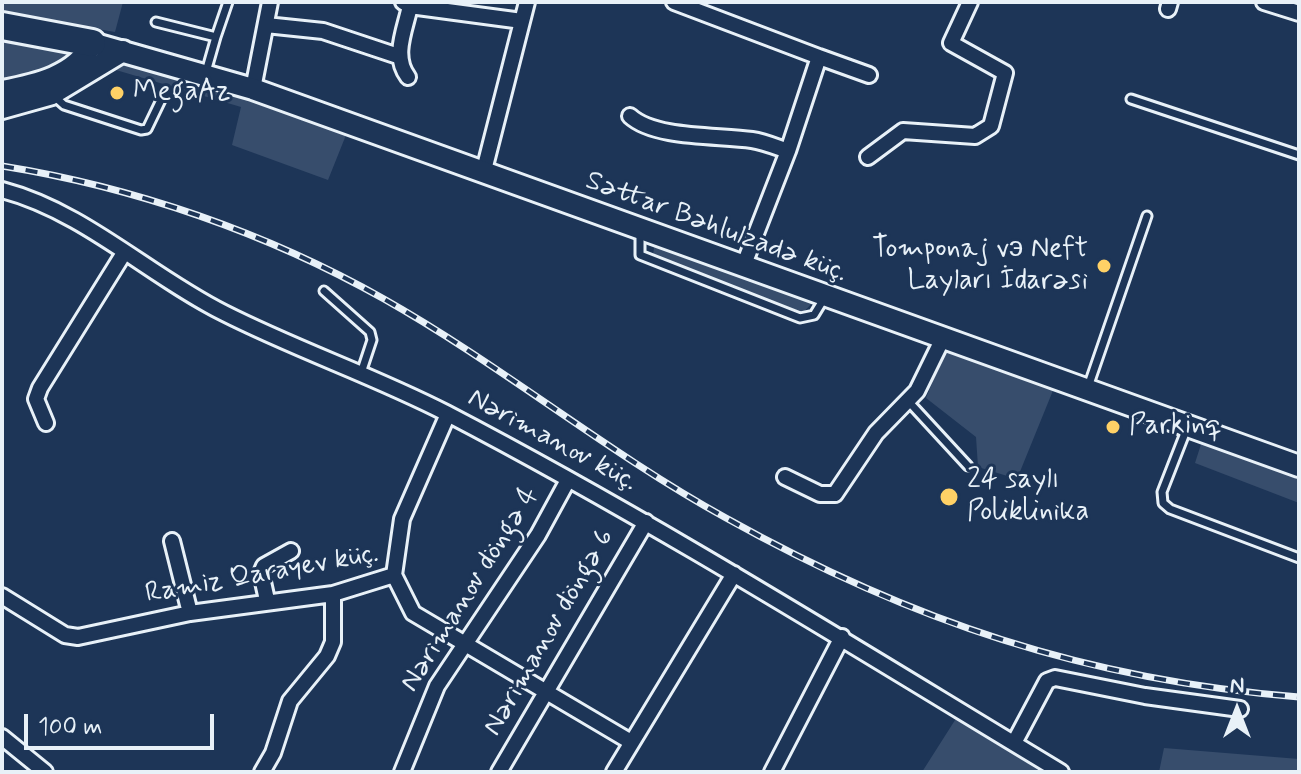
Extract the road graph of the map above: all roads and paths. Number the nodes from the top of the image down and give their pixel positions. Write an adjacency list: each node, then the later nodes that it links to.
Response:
1 (228, 2): 13 (lane)
2 (270, 2): 11 (street)
3 (527, 2): 9 (street)
4 (674, 2): 17 (street)
5 (970, 2): 30 (street)
6 (1264, 2): 8 (street)
7 (407, 4): 9 (street); 16 (street)
8 (1299, 13)
9 (522, 21): 31 (street)
10 (156, 22): 13 (lane)
11 (266, 25): 16 (street); 21 (street)
12 (2, 26): 14 (highway)
13 (216, 37): 18 (lane)
14 (92, 43): 15 (main road, Səttar Bəhlulzadə küç.); 22 (main road)
15 (123, 51): 18 (main road, Səttar Bəhlulzadə küç.); 23 (main road)
16 (398, 56): 20 (street)
17 (819, 57): 19 (street); 28 (street)
18 (206, 74): 21 (main road, Səttar Bəhlulzadə küç.)
19 (869, 75)
20 (408, 77)
21 (253, 89): 31 (main road, Səttar Bəhlulzadə küç.)
22 (2, 91)
23 (52, 94): 25 (lane); 26 (main road)
24 (1131, 99): 29 (lane)
25 (161, 100)
26 (2, 108)
27 (630, 116): 28 (street)
28 (788, 151): 36 (street)
29 (1299, 155)
30 (868, 157)
31 (483, 174): 34 (main road, Səttar Bəhlulzadə küç.)
32 (2, 190): 35 (street, Nərimanov küç.)
33 (1147, 216): 41 (lane)
34 (640, 230): 36 (main road, Səttar Bəhlulzadə küç.); 38 (lane)
35 (124, 253): 40 (street, Nərimanov küç.); 44 (street)
36 (743, 267): 38 (main road, Səttar Bəhlulzadə küç.)
37 (324, 291): 40 (lane)
38 (825, 297): 39 (main road, Səttar Bəhlulzadə küç.)
39 (943, 338): 41 (main road, Səttar Bəhlulzadə küç.); 42 (street)
40 (361, 373): 43 (street, Nərimanov küç.)
41 (1087, 389): 45 (main road, Səttar Bəhlulzadə küç.)
42 (909, 402): 46 (lane); 48 (street)
43 (448, 414): 49 (street, Nərimanov küç.); 55 (street)
44 (46, 423)
45 (1188, 426): 47 (main road, Səttar Bəhlulzadə küç.); 53 (lane)
46 (968, 466)
47 (1299, 466)
48 (785, 477)
49 (568, 480): 50 (street, Nərimanov küç.); 61 (street, Nərimanov döngə 4)
50 (646, 522): 54 (street, Nərimanov küç.); 62 (street, Nərimanov döngə 6)
51 (172, 541): 59 (street)
52 (291, 551): 58 (street)
53 (1299, 558)
54 (734, 574): 60 (street, Nərimanov küç.); 65 (street)
55 (394, 575): 56 (street, Ramiz Qarayev küç.); 61 (street, Ramiz Qarayev küç.)
56 (333, 594): 58 (street, Ramiz Qarayev küç.); 67 (street)
57 (2, 596): 59 (street, Ramiz Qarayev küç.)
58 (267, 600): 59 (street, Ramiz Qarayev küç.)
59 (190, 613)
60 (842, 637): 66 (street, Nərimanov küç.); 72 (street)
61 (465, 643): 62 (street, Ramiz Qarayev küç.); 69 (street, Nərimanov döngə 4)
62 (545, 690): 65 (street, Ramiz Qarayev küç.); 70 (street, Nərimanov döngə 6)
63 (1240, 709): 66 (street)
64 (2, 737): 68 (street)
65 (631, 742): 71 (street)
66 (1014, 743): 73 (street, Nərimanov küç.)
67 (265, 771)
68 (45, 772)
69 (402, 772)
70 (499, 772)
71 (614, 772)
72 (772, 772)
73 (1061, 772)

